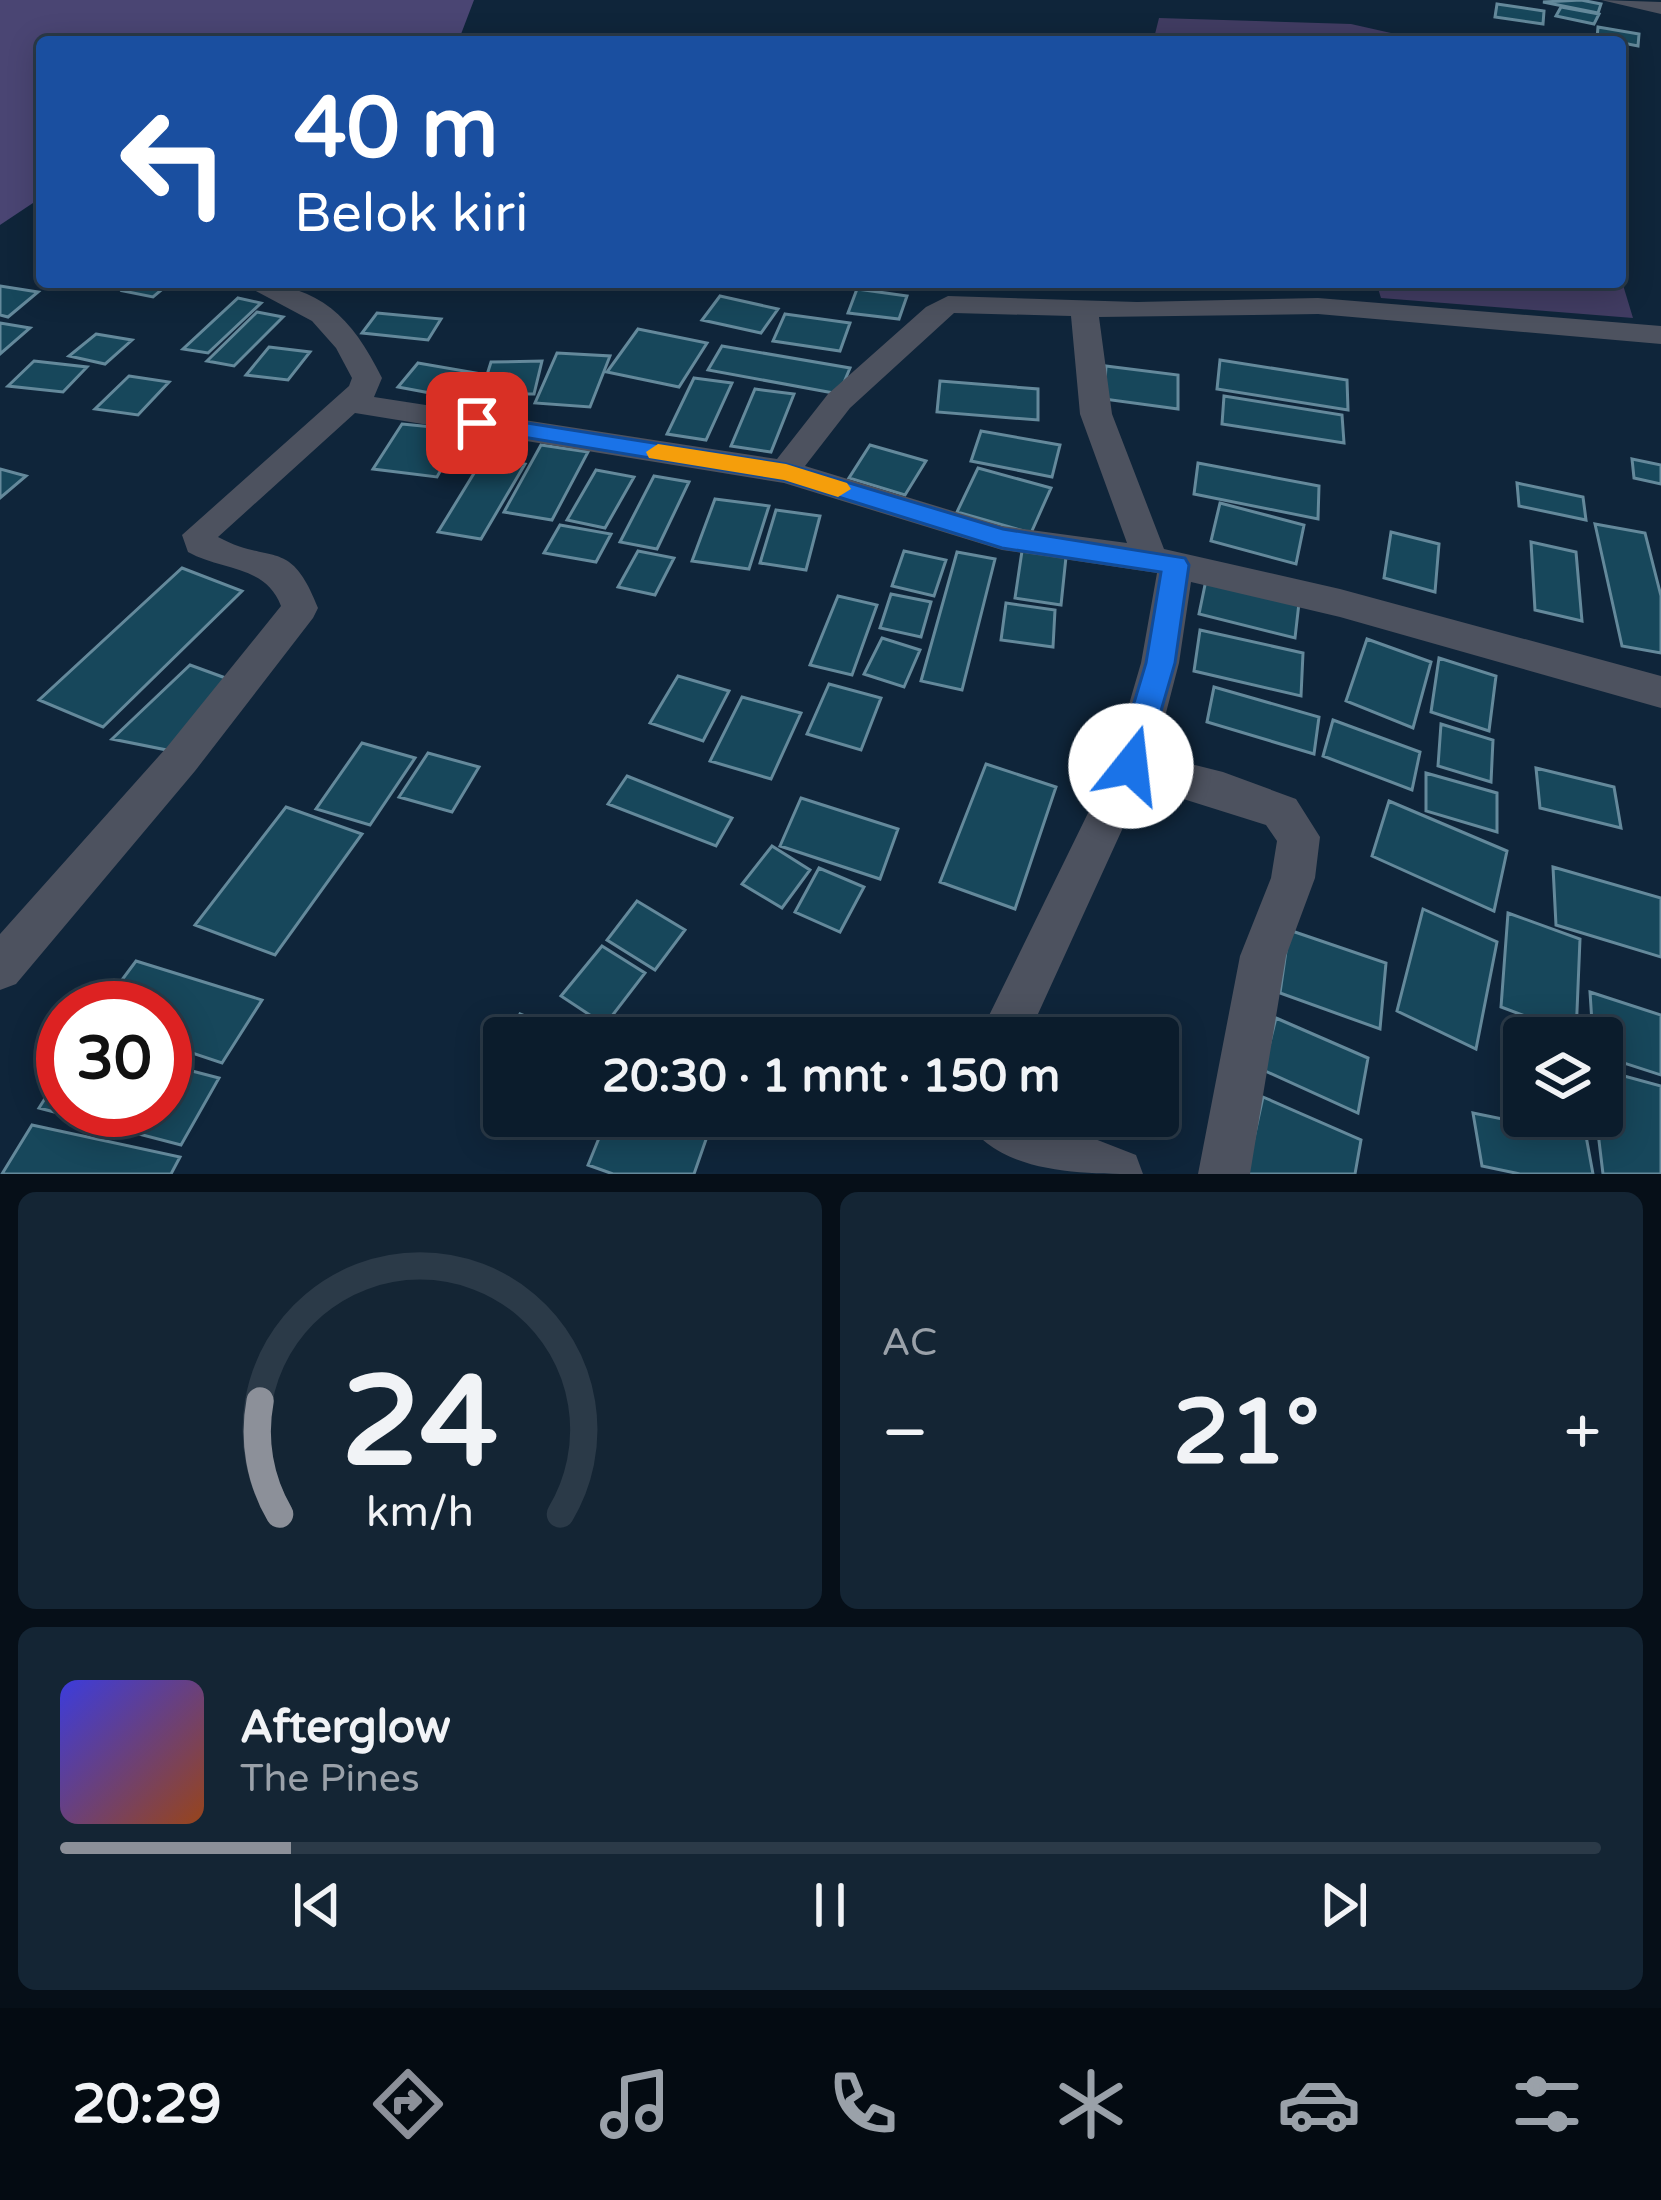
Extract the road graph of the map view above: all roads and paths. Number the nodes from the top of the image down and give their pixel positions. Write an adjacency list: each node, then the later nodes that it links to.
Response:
1 (1611, 0): 2 (street)
2 (1661, 8)
3 (271, 288): 6 (street)
4 (1084, 308): 5 (street); 7 (street); 8 (street)
5 (1661, 335)
6 (345, 402): 7 (street); 11 (street)
7 (786, 472): 8 (street)
8 (1163, 562): 9 (street); 10 (street)
9 (1661, 692)
10 (1131, 766): 12 (street); 15 (street)
11 (0, 968)
12 (1012, 1017)
13 (1022, 1137): 14 (street)
14 (1118, 1174)
15 (1224, 1174)

